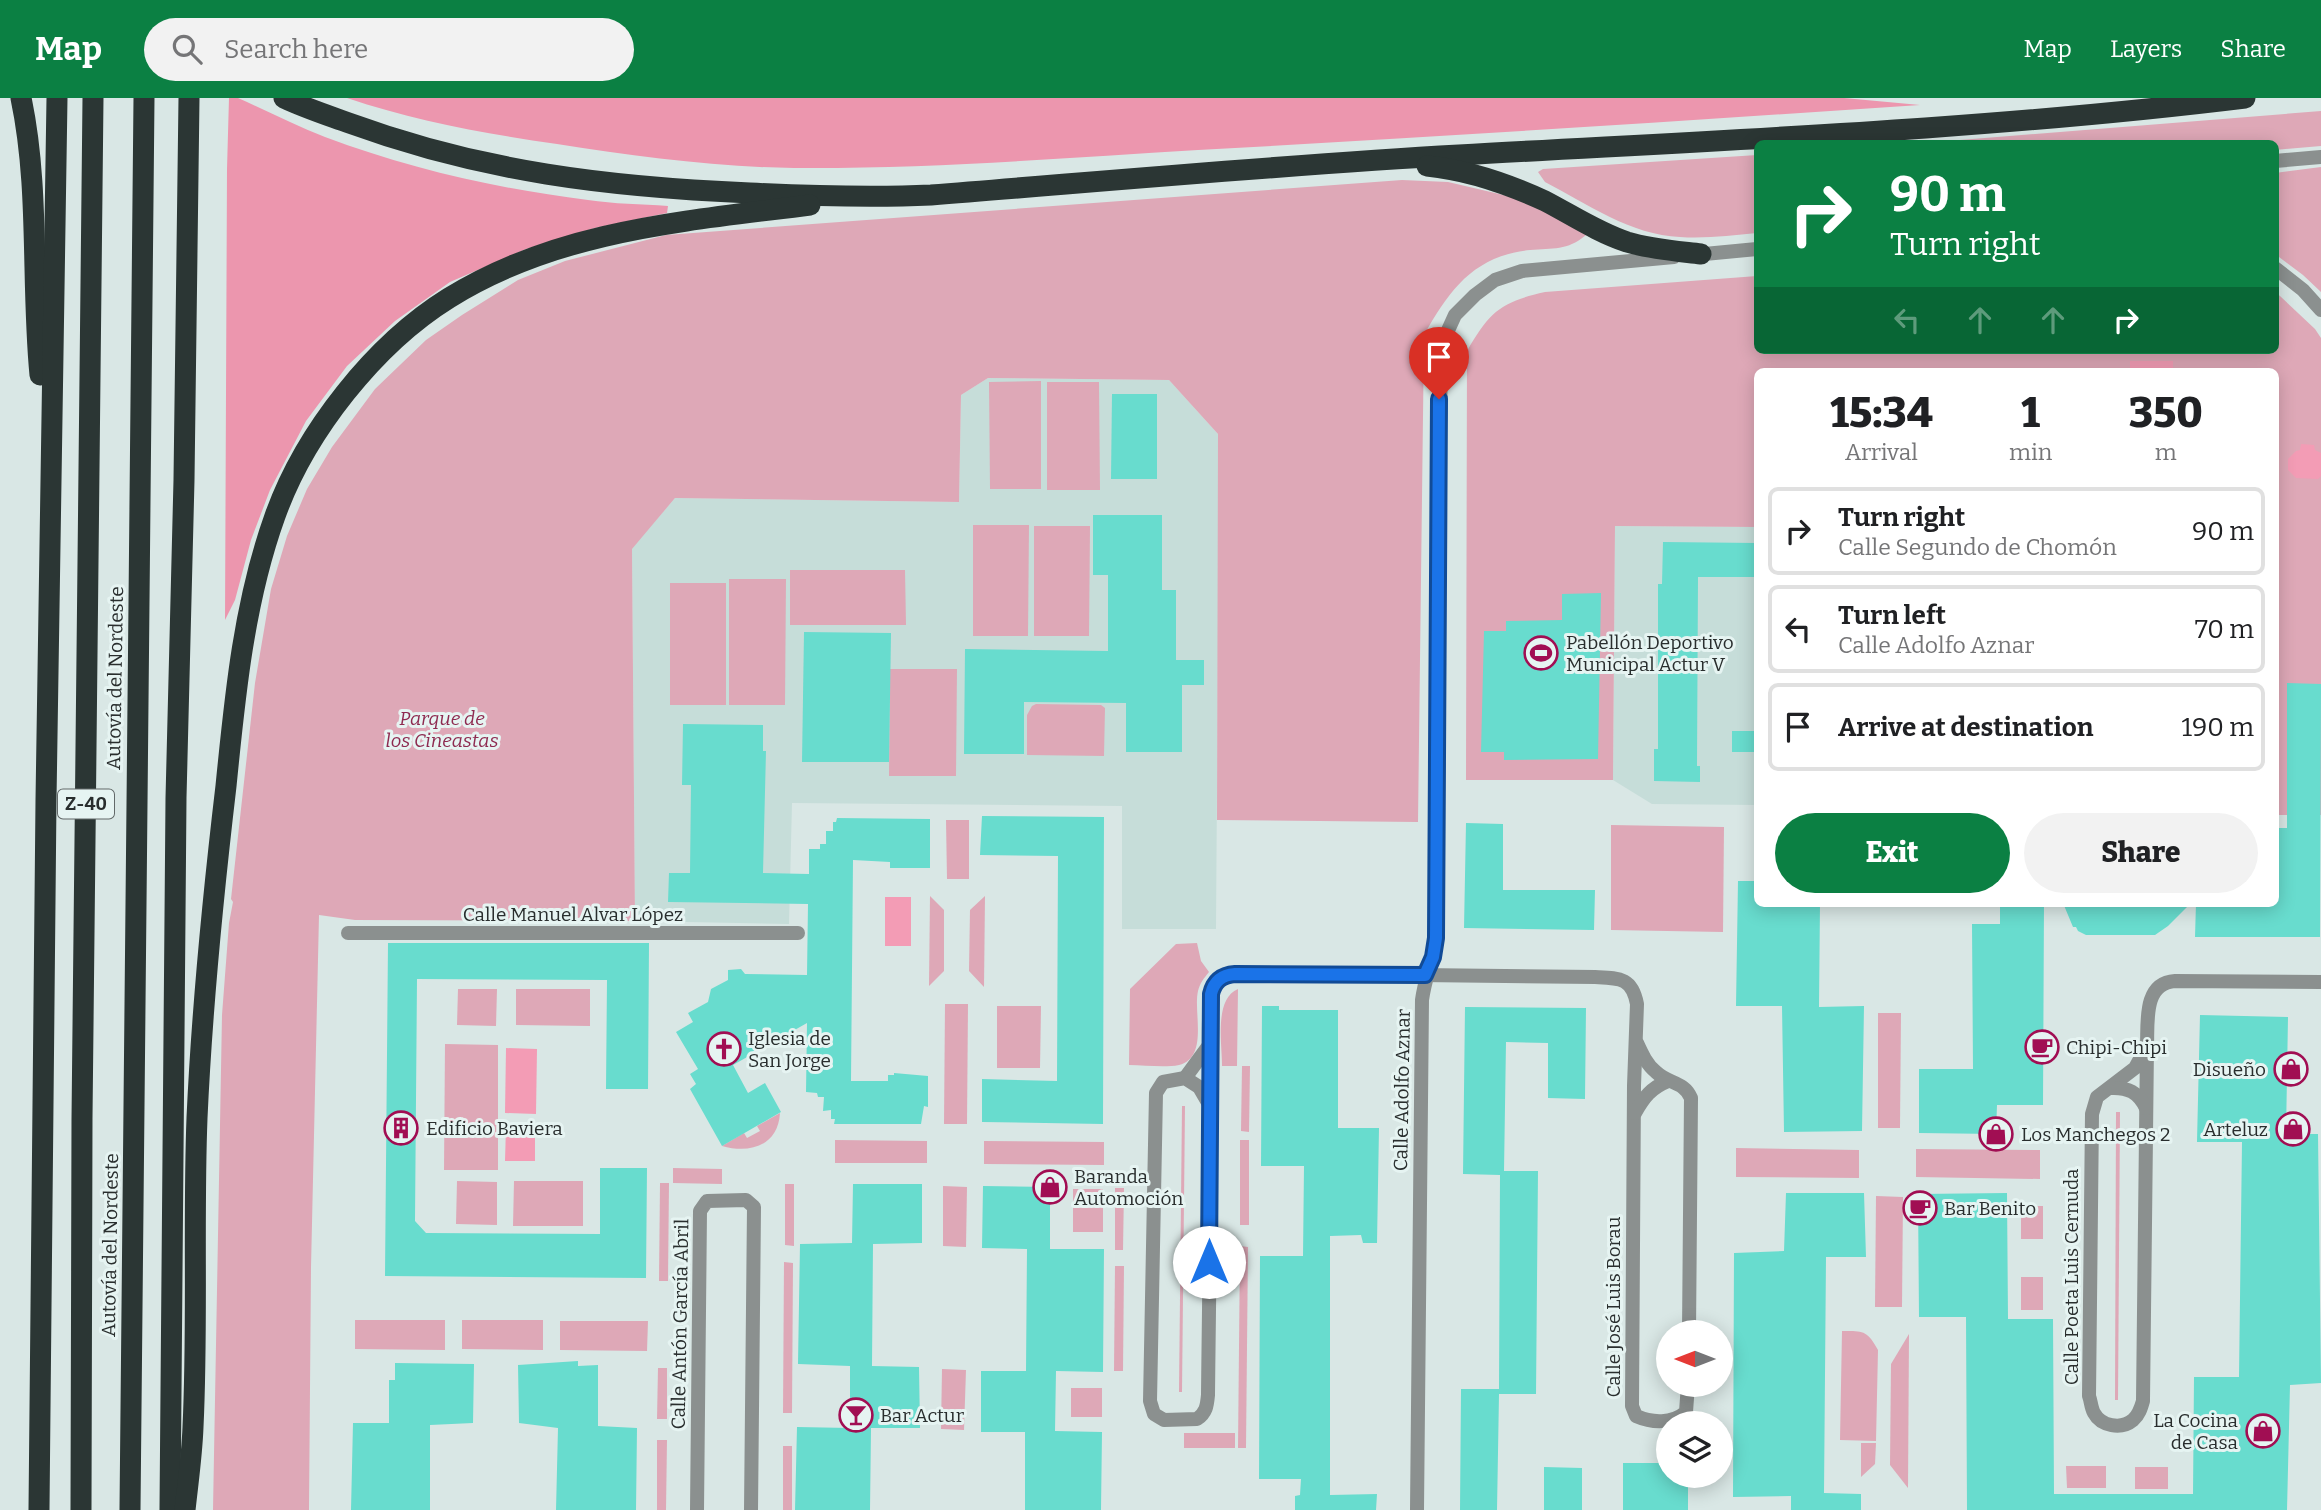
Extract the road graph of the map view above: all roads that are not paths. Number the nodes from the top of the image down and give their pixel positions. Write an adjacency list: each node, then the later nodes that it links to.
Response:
1 (20, 98): 17 (highway)
2 (57, 98): 17 (highway)
3 (93, 98): 34 (highway, Autovía del Nordeste / Z-40)
4 (189, 98): 16 (highway)
5 (284, 98): 11 (highway)
6 (2245, 98): 9 (highway)
7 (144, 106): 35 (highway, Autovía del Nordeste / Z-40)
8 (2321, 157): 10 (street)
9 (1369, 160): 11 (highway); 13 (highway)
10 (2279, 161)
11 (866, 198): 37 (highway)
12 (1754, 249): 13 (street)
13 (1701, 254): 20 (street, Calle Adolfo Aznar)
14 (2279, 271): 15 (street)
15 (2321, 310)
16 (184, 480): 36 (highway); 37 (highway)
17 (51, 481): 33 (highway)
18 (348, 933): 19 (street, Calle Manuel Alvar López)
19 (798, 933)
20 (1425, 975): 22 (street, Calle José Luis Borau); 23 (street, Calle José Luis Borau); 40 (street, Calle Adolfo Aznar)
21 (2321, 982): 24 (street, Calle Poeta Luis Cernuda)
22 (1636, 1042): 26 (street); 30 (street, Calle José Luis Borau)
23 (1210, 1044): 25 (street); 28 (street, Calle José Luis Borau)
24 (2147, 1046): 27 (street, Calle Poeta Luis Cernuda); 29 (street, Calle Poeta Luis Cernuda)
25 (1185, 1078): 28 (street); 28 (street, Calle José Luis Borau)
26 (1668, 1081): 30 (street); 31 (street)
27 (2110, 1088): 29 (street); 29 (street, Calle Poeta Luis Cernuda)
28 (1210, 1106)
29 (2147, 1112)
30 (1634, 1115): 32 (street, Calle José Luis Borau)
31 (1689, 1320)
32 (1687, 1397)
33 (38, 1510)
34 (81, 1510)
35 (130, 1510)
36 (170, 1510)
37 (183, 1510)
38 (697, 1510): 39 (street, Calle Antón García Abril)
39 (751, 1510)
40 (1417, 1510)

